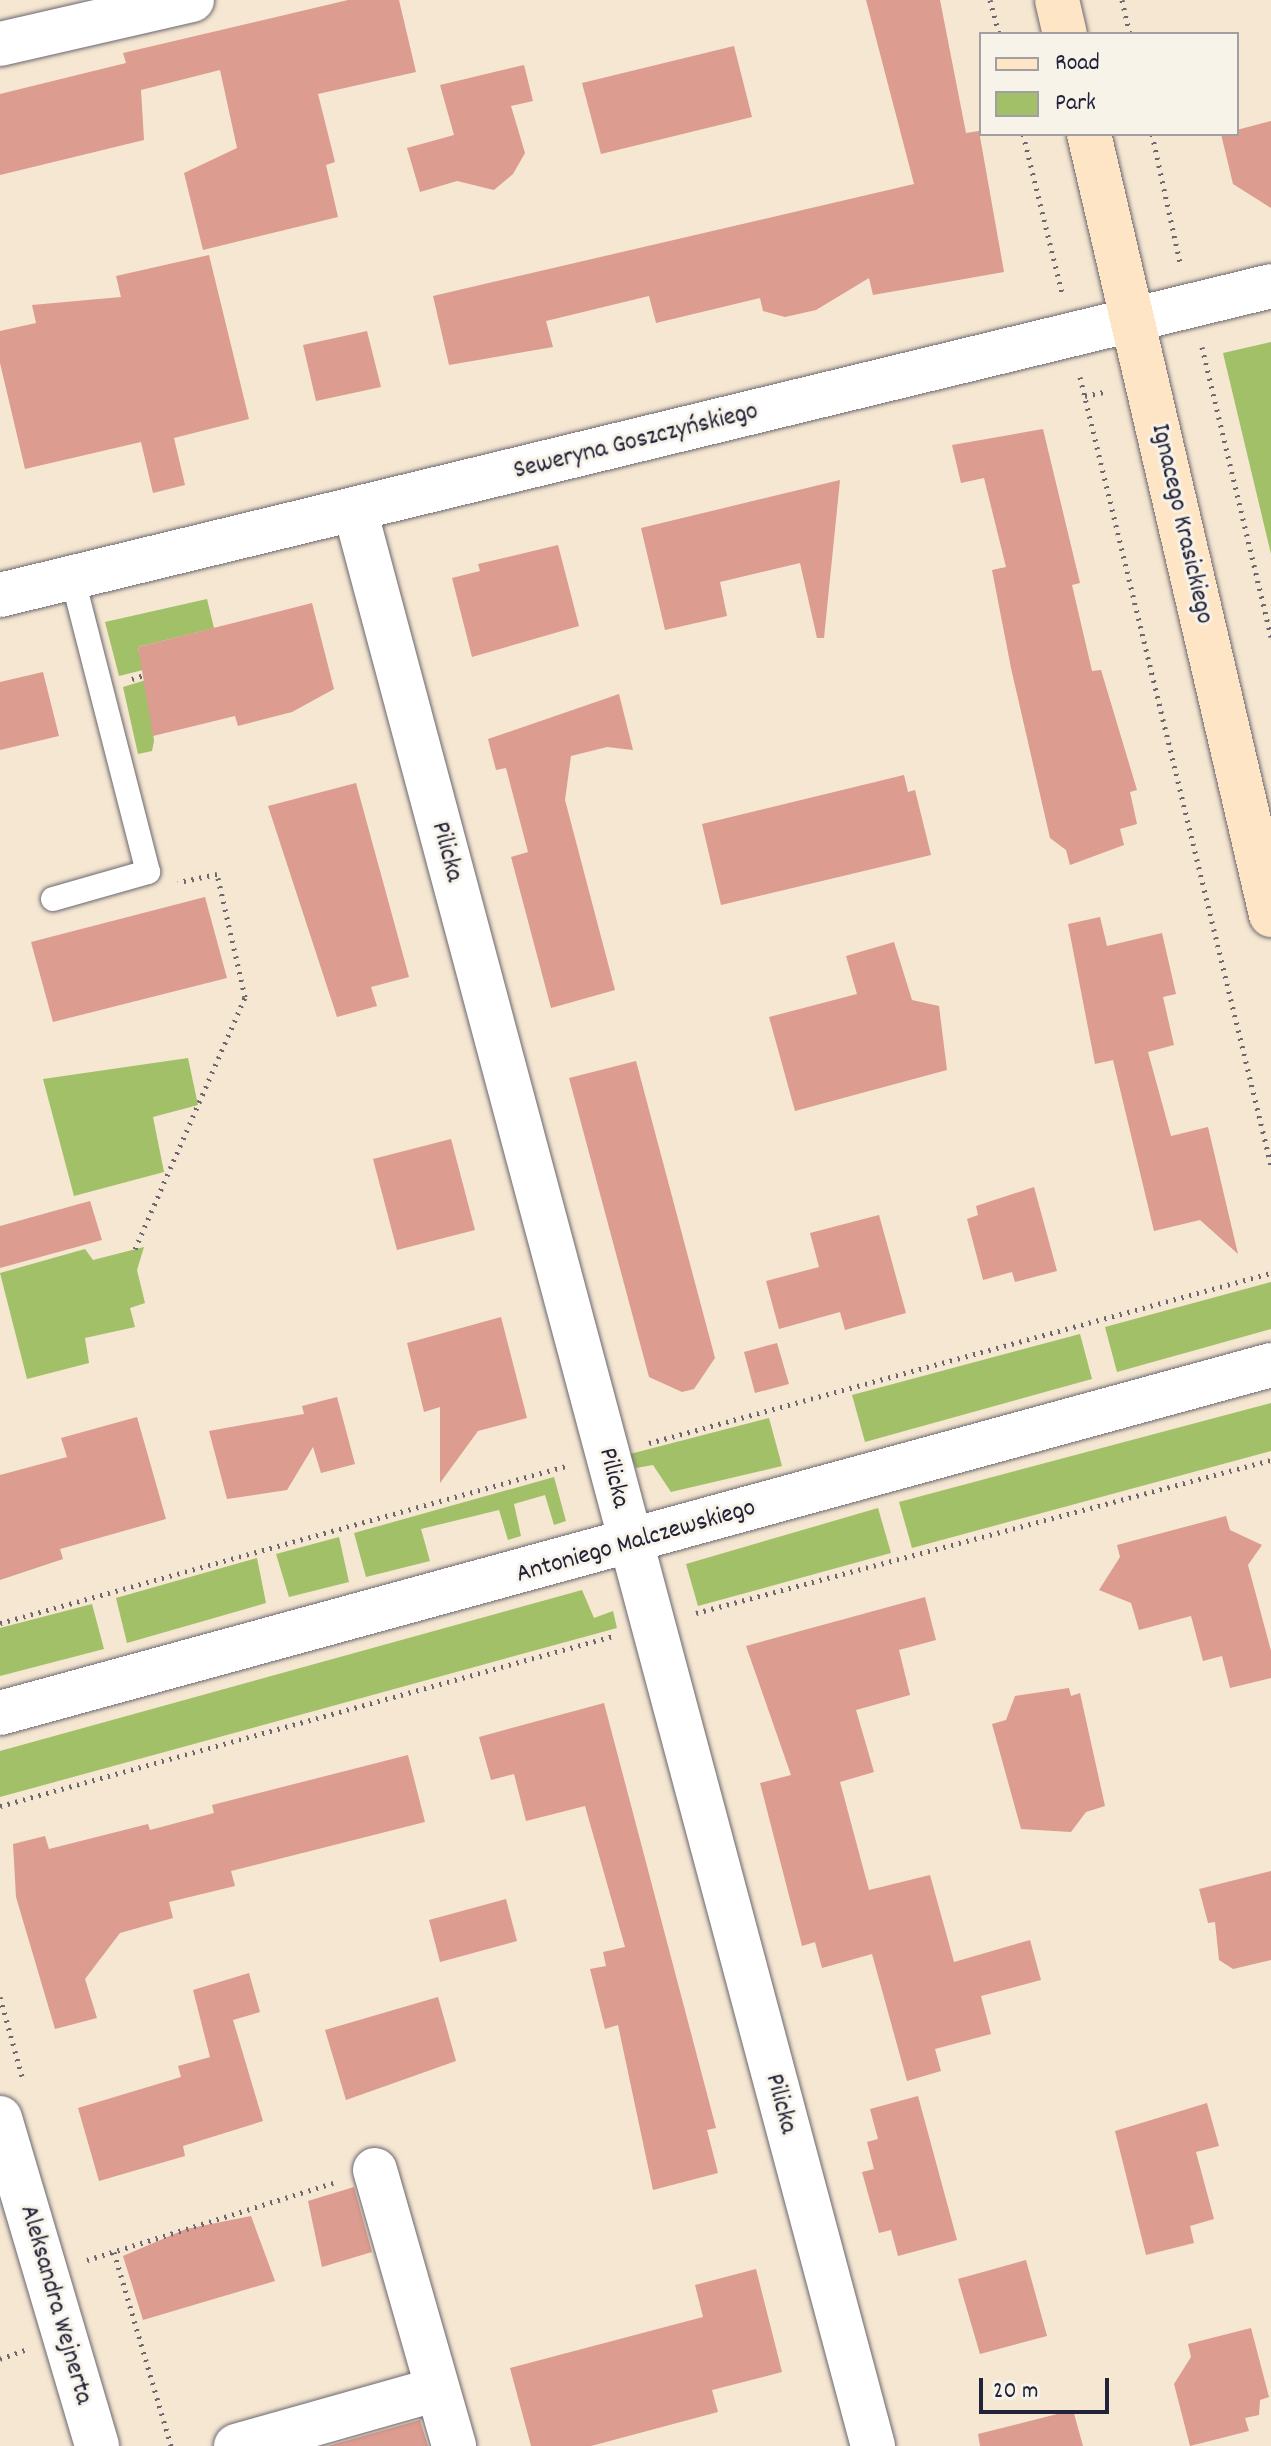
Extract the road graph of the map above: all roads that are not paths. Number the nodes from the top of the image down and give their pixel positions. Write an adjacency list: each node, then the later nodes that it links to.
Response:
1 (192, 0): 4 (street)
2 (1057, 0): 3 (street)
3 (1065, 32)
4 (0, 44)
5 (1089, 136): 7 (street, Ignacego Krasickiego)
6 (1271, 286): 7 (street, Seweryna Goszczyńskiego)
7 (1134, 320): 8 (street, Seweryna Goszczyńskiego); 12 (street, Ignacego Krasickiego)
8 (355, 510): 9 (street, Seweryna Goszczyńskiego); 14 (street, Pilicka)
9 (72, 577): 10 (street, Seweryna Goszczyńskiego); 11 (lane)
10 (0, 595)
11 (53, 899)
12 (1271, 915)
13 (1271, 1365): 14 (street, Antoniego Malczewskiego)
14 (630, 1545): 15 (street, Antoniego Malczewskiego); 22 (street, Pilicka)
15 (0, 1713)
16 (0, 2118): 19 (street, Aleksandra Wejnerta)
17 (375, 2170): 18 (street)
18 (437, 2389): 20 (street); 21 (street)
19 (97, 2446)
20 (236, 2446)
21 (454, 2446)
22 (873, 2446)

